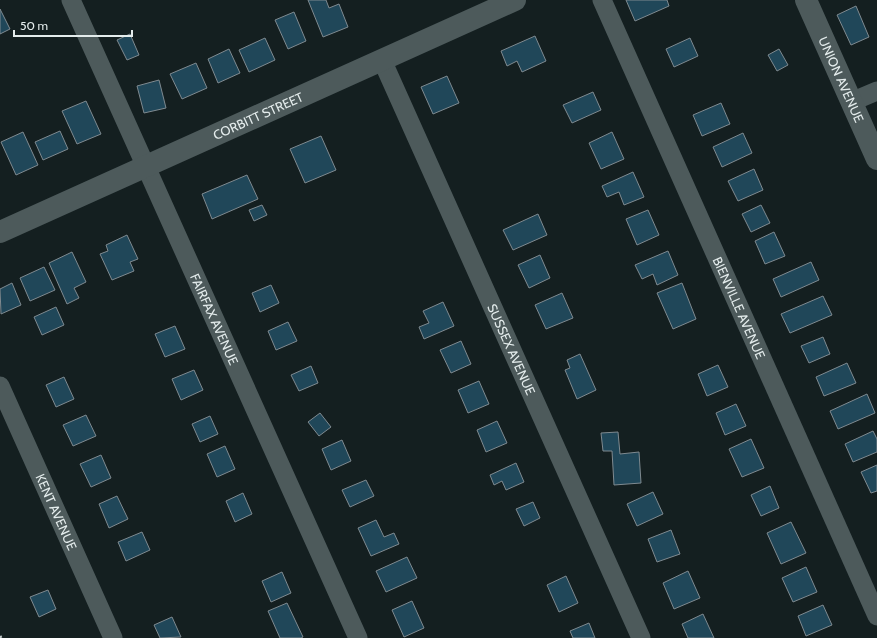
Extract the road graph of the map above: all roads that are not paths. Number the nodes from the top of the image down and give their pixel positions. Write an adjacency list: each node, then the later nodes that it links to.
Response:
1 (71, 0): 9 (street, FAIRFAX AVENUE)
2 (516, 0): 5 (street, CORBITT STREET)
3 (602, 0): 12 (street, BIENVILLE AVENUE)
4 (806, 0): 7 (street, UNION AVENUE)
5 (382, 60): 9 (street, CORBITT STREET); 15 (street, SUSSEX AVENUE)
6 (877, 91): 7 (street)
7 (851, 102): 8 (street, UNION AVENUE)
8 (877, 159)
9 (147, 166): 10 (street, CORBITT STREET); 14 (street, FAIRFAX AVENUE)
10 (0, 232)
11 (0, 386): 13 (street, KENT AVENUE)
12 (877, 616)
13 (113, 638)
14 (358, 638)
15 (641, 638)

